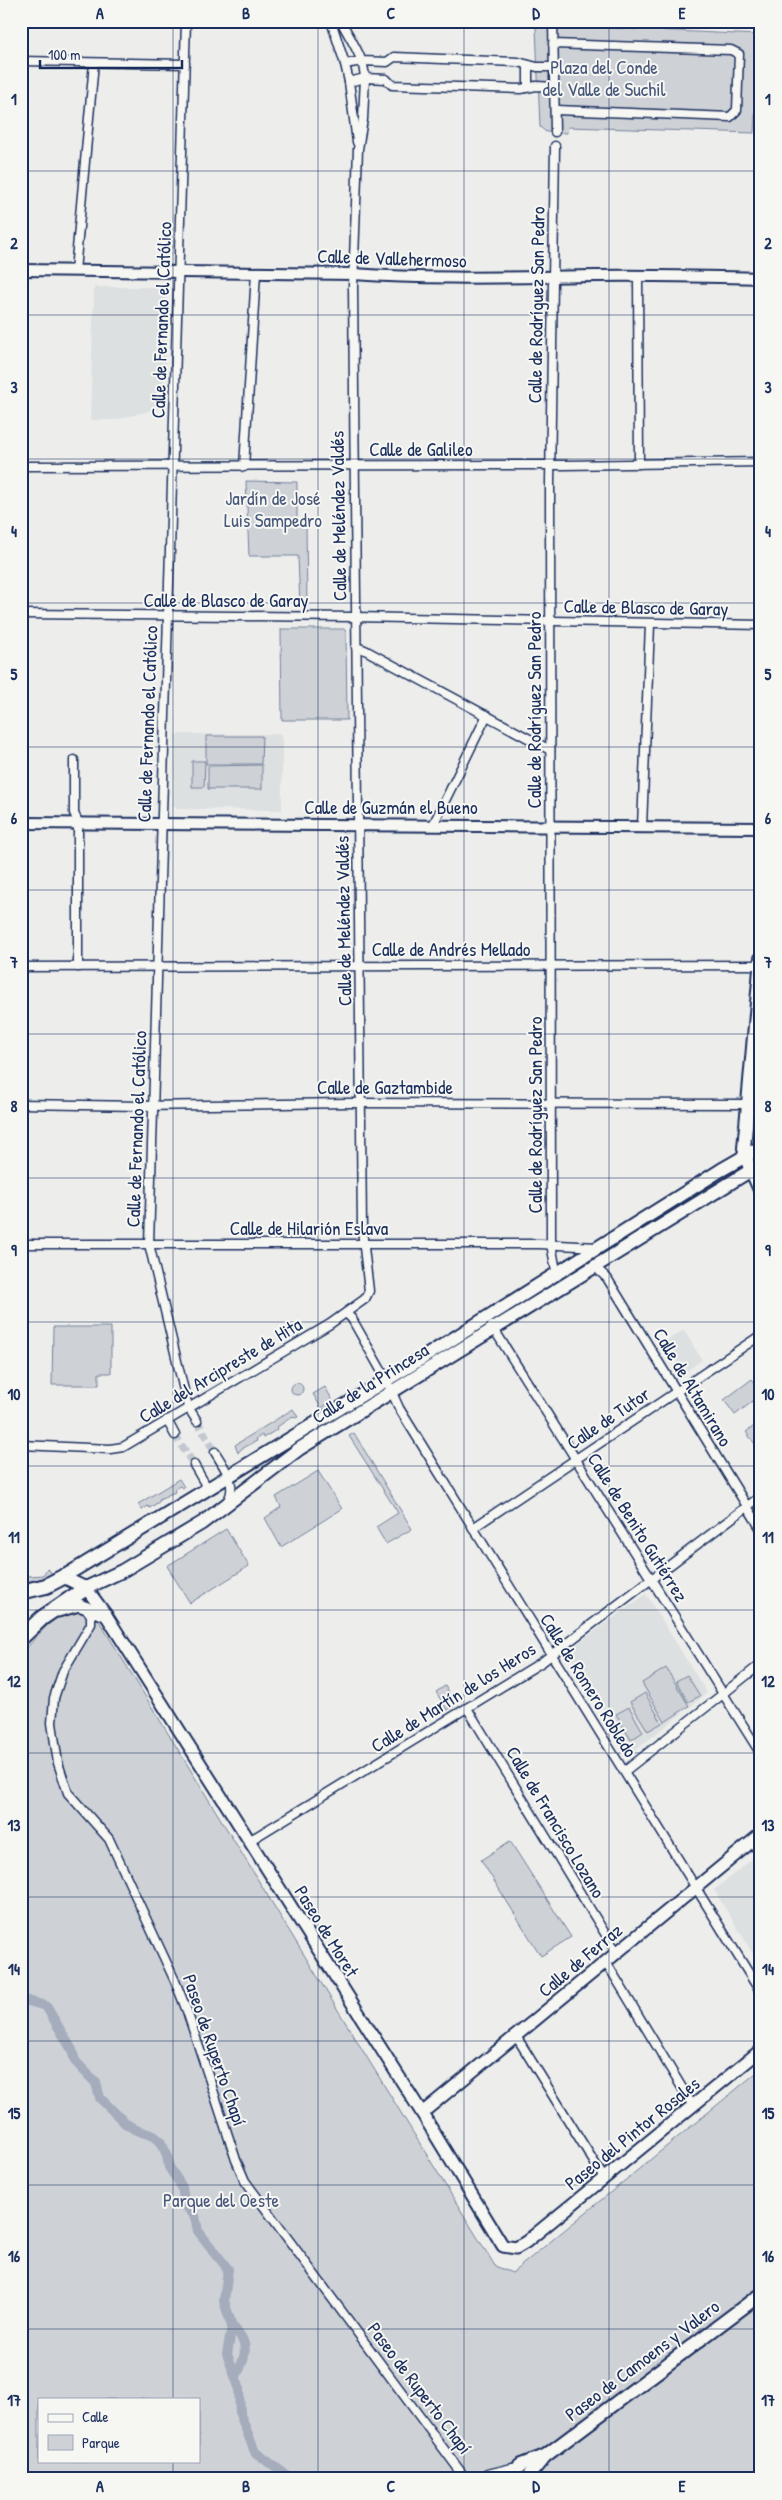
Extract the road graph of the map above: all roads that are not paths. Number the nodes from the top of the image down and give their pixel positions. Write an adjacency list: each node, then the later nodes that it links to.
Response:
1 (186, 21): 10 (street, Calle de Fernando el Católico)
2 (331, 21): 11 (street)
3 (340, 21): 7 (street)
4 (553, 21): 5 (street)
5 (553, 44): 13 (street); 19 (street)
6 (21, 61): 9 (street)
7 (362, 61): 8 (street); 11 (street); 14 (street)
8 (386, 62): 12 (street); 15 (street)
9 (94, 63): 10 (street); 24 (street)
10 (185, 64): 25 (street, Calle de Fernando el Católico)
11 (346, 64): 16 (street)
12 (528, 65): 13 (street); 17 (street)
13 (553, 67): 18 (street)
14 (365, 78): 15 (street); 16 (street); 22 (street)
15 (386, 79): 17 (street)
16 (349, 82): 22 (street)
17 (528, 87): 18 (street)
18 (556, 87): 19 (street)
19 (556, 110): 20 (street)
20 (555, 132)
21 (555, 146): 29 (street, Calle de Rodríguez San Pedro)
22 (358, 149): 27 (street, Calle de Meléndez Valdés)
23 (21, 270): 24 (street, Calle de Vallehermoso)
24 (75, 271): 25 (street, Calle de Vallehermoso)
25 (178, 273): 26 (street, Calle de Vallehermoso); 36 (street, Calle de Fernando el Católico)
26 (256, 273): 27 (street, Calle de Vallehermoso); 37 (street)
27 (354, 274): 29 (street, Calle de Vallehermoso); 33 (street, Calle de Meléndez Valdés)
28 (638, 276): 29 (street, Calle de Vallehermoso); 30 (street, Calle de Vallehermoso); 32 (street)
29 (553, 277): 34 (street, Calle de Rodríguez San Pedro)
30 (761, 278)
31 (761, 462): 32 (street, Calle de Galileo)
32 (639, 464): 34 (street, Calle de Galileo)
33 (354, 465): 34 (street, Calle de Galileo); 37 (street, Calle de Galileo); 40 (street, Calle de Meléndez Valdés)
34 (550, 465): 41 (street, Calle de Rodríguez San Pedro)
35 (21, 466): 36 (street, Calle de Galileo)
36 (172, 467): 37 (street, Calle de Galileo); 39 (street, Calle de Fernando el Católico)
37 (244, 467)
38 (21, 614): 39 (street, Calle de Blasco de Garay)
39 (167, 616): 40 (street, Calle de Blasco de Garay); 51 (street, Calle de Fernando el Católico)
40 (356, 617): 41 (street, Calle de Blasco de Garay); 44 (street, Calle de Meléndez Valdés)
41 (550, 621): 42 (street, Calle de Blasco de Garay); 46 (street, Calle de Rodríguez San Pedro)
42 (650, 624): 43 (street, Calle de Blasco de Garay); 54 (street)
43 (761, 625)
44 (356, 647): 45 (street); 50 (street, Calle de Meléndez Valdés)
45 (488, 715): 46 (street); 52 (street)
46 (550, 750): 53 (street, Calle de Rodríguez San Pedro)
47 (74, 760): 48 (street)
48 (78, 822): 49 (street, Calle de Guzmán el Bueno); 51 (street, Calle de Guzmán el Bueno); 61 (street)
49 (21, 823)
50 (358, 824): 51 (street, Calle de Guzmán el Bueno); 52 (street, Calle de Guzmán el Bueno); 58 (street, Calle de Meléndez Valdés)
51 (160, 825): 62 (street, Calle de Fernando el Católico)
52 (433, 825): 53 (street, Calle de Guzmán el Bueno)
53 (550, 826): 54 (street, Calle de Guzmán el Bueno); 57 (street, Calle de Rodríguez San Pedro)
54 (642, 827): 55 (street, Calle de Guzmán el Bueno)
55 (761, 828)
56 (761, 958): 59 (main road)
57 (551, 965): 58 (street, Calle de Andrés Mellado); 59 (street, Calle de Andrés Mellado); 65 (street, Calle de Rodríguez San Pedro)
58 (359, 966): 62 (street, Calle de Andrés Mellado); 63 (street, Calle de Meléndez Valdés)
59 (760, 966): 66 (main road)
60 (21, 967): 61 (street, Calle de Andrés Mellado)
61 (78, 967): 62 (street, Calle de Andrés Mellado)
62 (157, 967): 67 (street, Calle de Fernando el Católico)
63 (361, 1103): 65 (street, Calle de Gaztambide); 67 (street, Calle de Gaztambide); 74 (street, Calle de Meléndez Valdés)
64 (21, 1104): 67 (street, Calle de Gaztambide)
65 (551, 1104): 66 (street, Calle de Gaztambide); 75 (street, Calle de Rodríguez San Pedro)
66 (748, 1104): 69 (main road)
67 (153, 1106): 73 (street, Calle de Fernando el Católico)
68 (761, 1148): 69 (main road, Calle de la Princesa)
69 (745, 1156): 70 (main road); 76 (main road, Calle de la Princesa)
70 (756, 1167): 71 (main road); 77 (main road, Calle de la Princesa)
71 (761, 1192)
72 (21, 1244): 73 (street, Calle de Hilarión Eslava)
73 (149, 1244): 74 (street, Calle de Hilarión Eslava); 87 (street, Calle de Fernando el Católico)
74 (364, 1244): 75 (street, Calle de Hilarión Eslava); 80 (street, Calle de Meléndez Valdés)
75 (552, 1244): 76 (street, Calle de Hilarión Eslava); 78 (street, Calle de Rodríguez San Pedro)
76 (597, 1247): 78 (main road, Calle de la Princesa)
77 (594, 1266): 79 (main road, Calle de la Princesa); 86 (street, Calle de Altamirano)
78 (554, 1273): 79 (street); 81 (main road, Calle de la Princesa)
79 (564, 1284): 82 (main road, Calle de la Princesa)
80 (346, 1313): 84 (street); 87 (street, Calle del Arcipreste de Hita)
81 (485, 1318): 82 (street, Calle de Benito Gutiérrez); 84 (main road, Calle de la Princesa)
82 (494, 1328): 85 (main road, Calle de la Princesa); 93 (street, Calle de Benito Gutiérrez)
83 (761, 1335): 86 (street, Calle de Tutor)
84 (386, 1380): 85 (street); 95 (main road, Calle de la Princesa)
85 (393, 1392): 99 (main road, Calle de la Princesa); 100 (street, Calle de Romero Robledo)
86 (677, 1392): 93 (street, Calle de Tutor); 98 (street, Calle de Altamirano)
87 (188, 1407): 88 (street, Calle del Arcipreste de Hita); 89 (street, Calle de Fernando el Católico)
88 (167, 1420): 90 (street); 91 (street, Calle del Arcipreste de Hita)
89 (197, 1421)
90 (175, 1435)
91 (21, 1445)
92 (215, 1452): 95 (street)
93 (576, 1459): 100 (street, Calle de Tutor); 103 (street, Calle de Benito Gutiérrez)
94 (194, 1465): 96 (street)
95 (228, 1476): 96 (main road, Calle de la Princesa); 99 (street, Calle de la Princesa)
96 (208, 1489): 102 (main road, Calle de la Princesa)
97 (761, 1496): 98 (street, Calle de Martín de los Heros)
98 (747, 1506): 101 (street, Calle de Altamirano); 103 (street, Calle de Martín de los Heros)
99 (202, 1523): 104 (main road, Calle de la Princesa)
100 (473, 1528): 110 (street, Calle de Romero Robledo)
101 (761, 1529)
102 (63, 1577): 104 (main road); 105 (highway, Calle de la Princesa)
103 (651, 1579): 110 (street, Calle de Martín de los Heros); 112 (street, Calle de Benito Gutiérrez)
104 (86, 1588): 107 (highway); 108 (main road, Paseo de Moret)
105 (24, 1590)
106 (83, 1606): 107 (main road); 108 (main road); 131 (street, Paseo de Ruperto Chapí)
107 (48, 1613): 109 (highway)
108 (106, 1615): 117 (main road, Paseo de Moret)
109 (21, 1638)
110 (551, 1655): 113 (street, Calle de Martín de los Heros); 115 (street, Calle de Romero Robledo)
111 (761, 1664): 112 (street)
112 (723, 1694): 114 (street, Calle de Benito Gutiérrez); 115 (street)
113 (467, 1708): 117 (street, Calle de Martín de los Heros); 119 (street, Calle de Francisco Lozano)
114 (761, 1754)
115 (625, 1771): 118 (street, Calle de Romero Robledo)
116 (761, 1834): 118 (main road, Calle de Ferraz)
117 (249, 1841): 125 (main road, Paseo de Moret)
118 (696, 1887): 119 (main road, Calle de Ferraz); 121 (street, Calle de Romero Robledo)
119 (617, 1953): 120 (main road, Calle de Ferraz)
120 (606, 1962): 122 (main road, Calle de Ferraz); 124 (street)
121 (761, 1993)
122 (516, 2036): 125 (main road, Calle de Ferraz); 126 (street)
123 (761, 2050): 124 (main road, Paseo del Pintor Rosales)
124 (693, 2106): 126 (main road, Paseo del Pintor Rosales)
125 (422, 2114): 127 (main road, Paseo de Moret)
126 (604, 2178): 127 (main road, Paseo del Pintor Rosales)
127 (526, 2242)
128 (761, 2294): 129 (main road, Paseo de Camoens y Valero)
129 (545, 2456): 130 (main road); 135 (main road)
130 (521, 2465): 133 (street); 134 (main road)
131 (464, 2476): 132 (street, Paseo de Ruperto Chapí)
132 (472, 2479)
133 (484, 2479)
134 (505, 2479)
135 (526, 2479)

